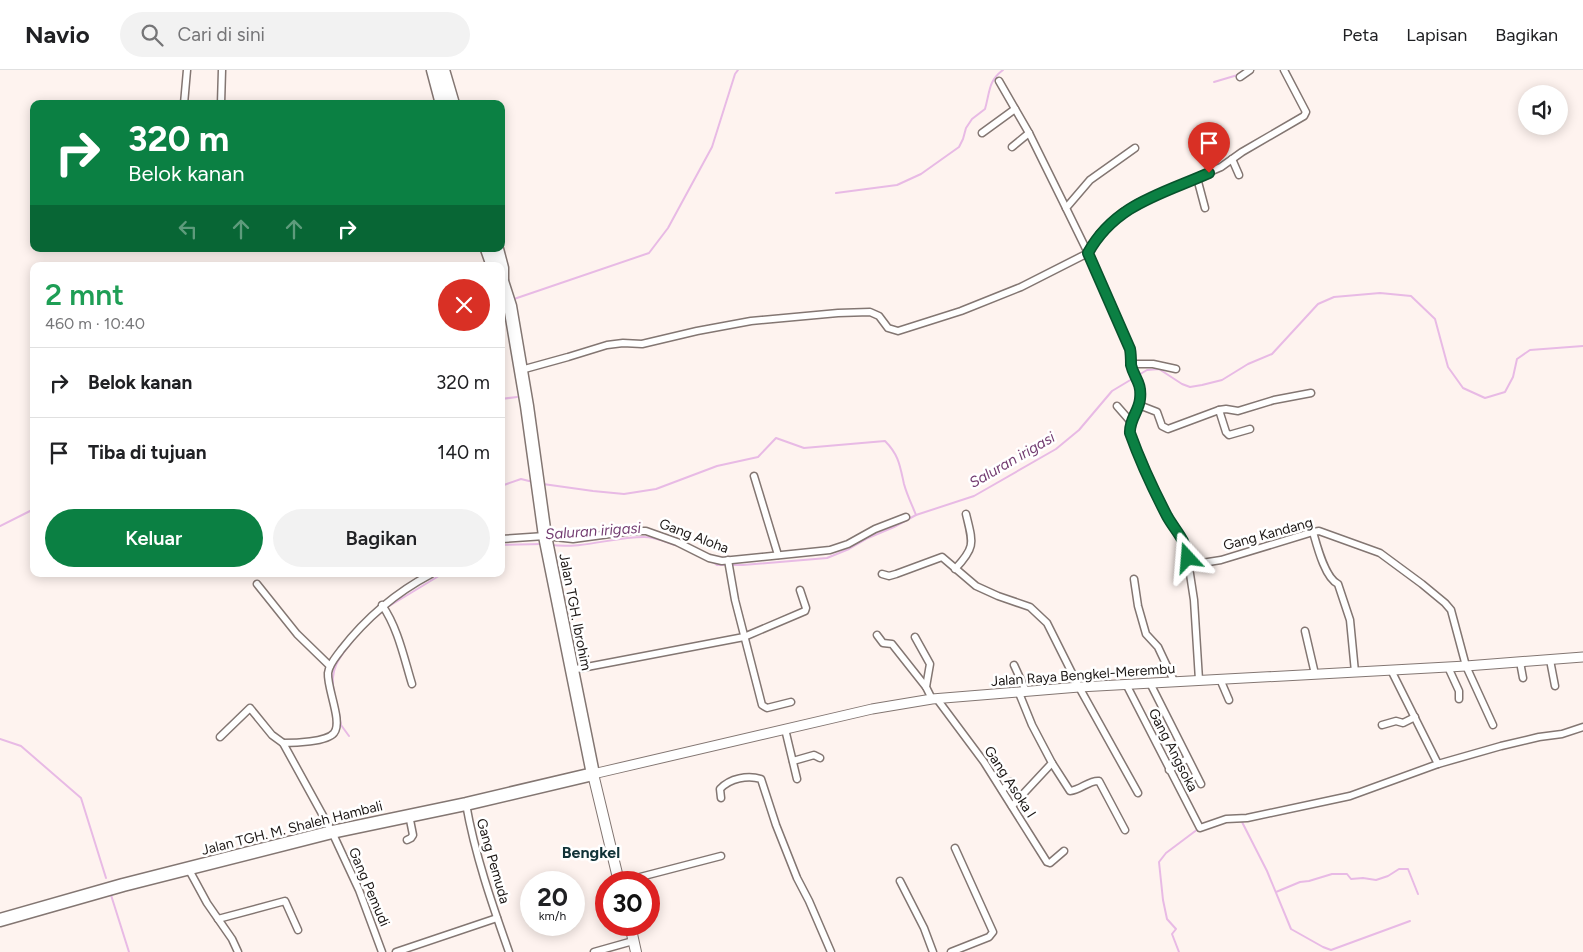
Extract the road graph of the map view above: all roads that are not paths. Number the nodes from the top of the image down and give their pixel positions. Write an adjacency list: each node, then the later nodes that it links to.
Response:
1 (186, 70): 9 (street)
2 (222, 70): 10 (street)
3 (433, 70): 11 (highway)
4 (443, 70): 12 (highway)
5 (1250, 70): 7 (street)
6 (1284, 70): 18 (street)
7 (1240, 77)
8 (999, 81): 13 (street)
9 (184, 100)
10 (221, 100)
11 (441, 100)
12 (452, 100)
13 (1015, 109): 14 (street); 15 (street)
14 (982, 133)
15 (1029, 133): 16 (street); 21 (street)
16 (1012, 147)
17 (1135, 148): 21 (street)
18 (1232, 159): 19 (street); 20 (street)
19 (1239, 175)
20 (1197, 178): 22 (street); 23 (street)
21 (1066, 208): 23 (street)
22 (1205, 208)
23 (1088, 253): 25 (street); 27 (street)
24 (505, 289): 27 (highway, Jalan TGH. Ibrohim)
25 (1132, 366): 26 (street); 29 (street)
26 (1176, 369)
27 (521, 370): 39 (highway, Jalan TGH. Ibrohim)
28 (1311, 393): 31 (street)
29 (1139, 405): 31 (street); 32 (street)
30 (1117, 406): 32 (street)
31 (1219, 410): 33 (street)
32 (1131, 422): 42 (street)
33 (1250, 429)
34 (754, 476): 40 (street)
35 (966, 514): 43 (street)
36 (906, 517): 40 (street)
37 (1313, 532): 42 (street, Gang Kandang); 59 (street, Gang Kandang); 63 (street)
38 (505, 539): 39 (street, Gang Aloha)
39 (546, 542): 41 (street, Gang Aloha); 61 (highway, Jalan TGH. Ibrohim)
40 (778, 555): 41 (street)
41 (729, 563): 52 (street, Gang Aloha)
42 (1190, 565): 67 (street)
43 (955, 569): 44 (street); 74 (street)
44 (882, 574)
45 (425, 577): 49 (street)
46 (1134, 579): 68 (street)
47 (257, 584): 58 (street)
48 (800, 590): 52 (street)
49 (384, 608): 58 (street); 70 (street)
50 (1305, 630): 64 (street)
51 (877, 635): 73 (street, Gang Asoka I)
52 (744, 637): 61 (street); 79 (street, Gang Aloha)
53 (915, 637): 73 (street)
54 (1583, 657): 55 (street, Jalan Raya Bengkel-Merembu)
55 (1550, 660): 56 (street, Jalan Raya Bengkel-Merembu); 72 (street)
56 (1520, 662): 59 (street, Jalan Raya Bengkel-Merembu); 65 (street)
57 (1014, 665): 75 (street)
58 (330, 666): 86 (street)
59 (1466, 666): 60 (street, Jalan Raya Bengkel-Merembu); 82 (street, Gang Kandang)
60 (1448, 667): 62 (street, Jalan Raya Bengkel-Merembu); 77 (street)
61 (571, 670): 93 (highway, Jalan TGH. Ibrohim)
62 (1391, 670): 63 (street, Jalan Raya Bengkel-Merembu); 80 (street)
63 (1355, 672): 64 (street, Jalan Raya Bengkel-Merembu)
64 (1315, 674): 66 (street, Jalan Raya Bengkel-Merembu)
65 (1523, 678)
66 (1220, 679): 67 (street, Jalan Raya Bengkel-Merembu); 78 (street)
67 (1199, 680): 68 (street, Jalan Raya Bengkel-Merembu)
68 (1174, 681): 69 (street, Jalan Raya Bengkel-Merembu)
69 (1150, 683): 71 (street, Jalan Raya Bengkel-Merembu); 88 (street)
70 (412, 684)
71 (1126, 684): 74 (street, Jalan Raya Bengkel-Merembu); 92 (street, Gang Angsoka)
72 (1555, 686)
73 (926, 687): 76 (street, Gang Asoka I)
74 (1079, 687): 75 (street, Jalan Raya Bengkel-Merembu); 98 (street)
75 (1022, 692): 76 (street, Jalan Raya Bengkel-Merembu); 90 (street)
76 (934, 699): 84 (street, Jalan Raya Bengkel-Merembu); 97 (street, Gang Asoka I)
77 (1459, 699)
78 (1229, 700)
79 (791, 702)
80 (1415, 717): 81 (street); 91 (street)
81 (1382, 725)
82 (1493, 725)
83 (1583, 727): 91 (street)
84 (785, 729): 89 (street); 93 (street, Jalan Raya Bengkel-Merembu)
85 (220, 737): 86 (street, Gang Pemudi)
86 (283, 744): 104 (street, Gang Pemudi)
87 (820, 758): 89 (street)
88 (1187, 760): 92 (street); 96 (street)
89 (793, 761): 94 (street)
90 (1052, 763): 101 (street); 103 (street)
91 (1438, 764): 92 (street, Gang Angsoka)
92 (1169, 770)
93 (593, 774): 100 (highway, Jalan TGH. M. Shaleh Hambali); 110 (main road)
94 (797, 780)
95 (1011, 782): 97 (street)
96 (1200, 784)
97 (1002, 790): 101 (street, Gang Asoka I)
98 (1138, 793)
99 (721, 798): 125 (street)
100 (466, 804): 102 (highway, Jalan TGH. M. Shaleh Hambali); 113 (street, Gang Pemuda)
101 (1012, 806): 107 (street, Gang Asoka I)
102 (409, 815): 104 (highway, Jalan TGH. M. Shaleh Hambali); 105 (street)
103 (1125, 830)
104 (332, 832): 109 (highway, Jalan TGH. M. Shaleh Hambali); 120 (street, Gang Pemudi)
105 (407, 840)
106 (955, 848): 127 (street)
107 (1064, 851)
108 (721, 856): 111 (street)
109 (188, 868): 114 (street); 115 (highway, Jalan TGH. M. Shaleh Hambali)
110 (617, 871)
111 (660, 872)
112 (900, 881): 126 (street)
113 (497, 918): 121 (street); 122 (street, Gang Pemuda)
114 (218, 919): 116 (street); 119 (street)
115 (0, 920)
116 (298, 930)
117 (632, 936): 118 (main road)
118 (633, 941): 123 (street); 124 (main road)
119 (238, 952)
120 (382, 952)
121 (396, 952)
122 (509, 952)
123 (594, 952)
124 (636, 952)
125 (831, 952)
126 (933, 952)
127 (951, 952)

